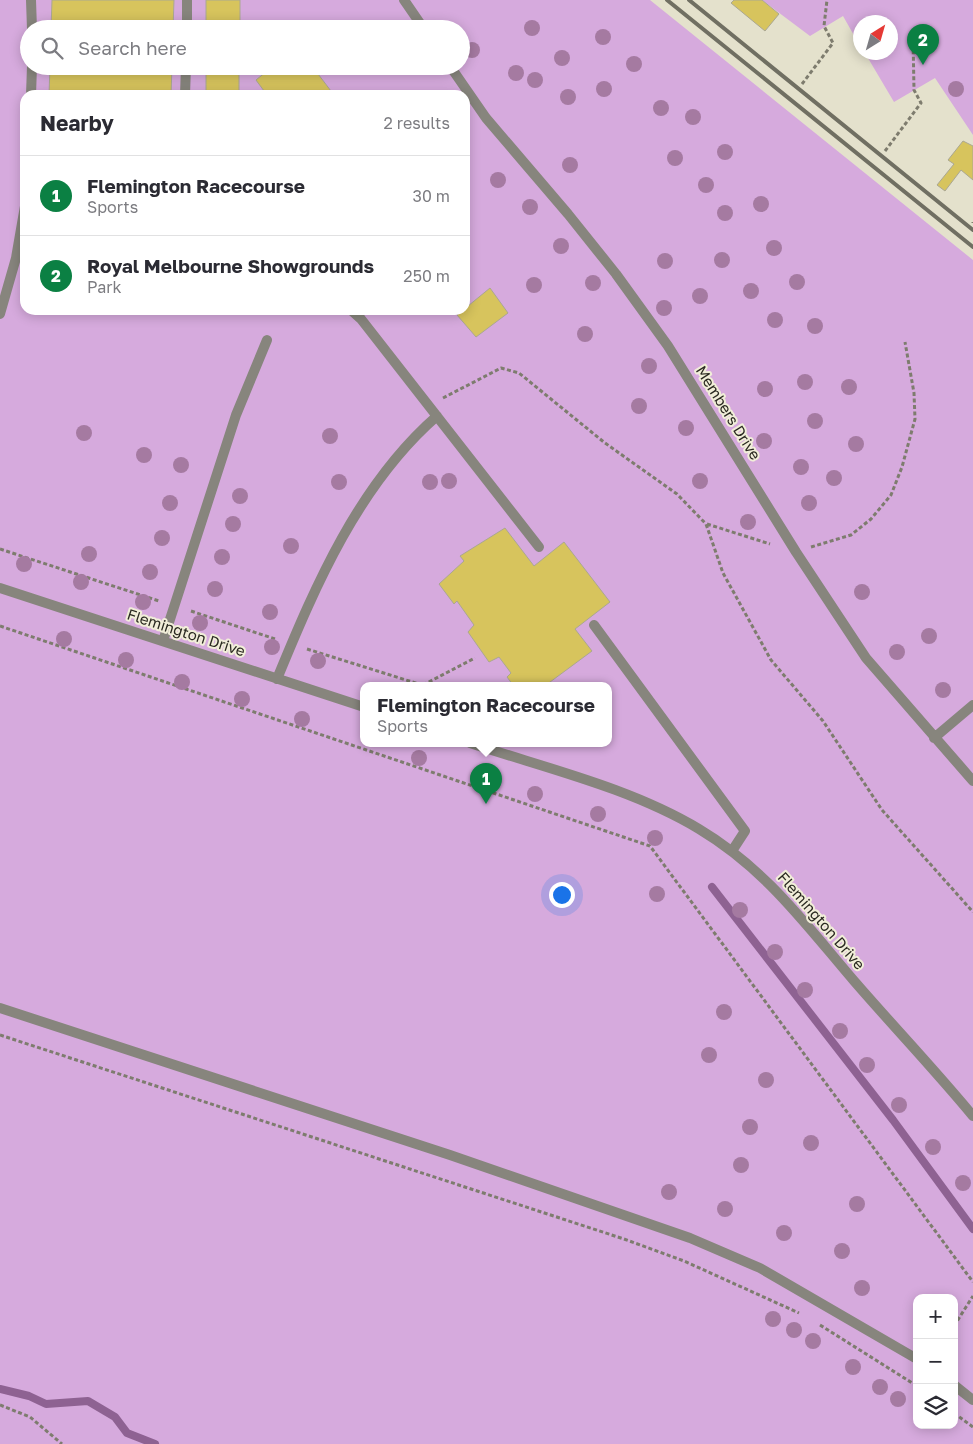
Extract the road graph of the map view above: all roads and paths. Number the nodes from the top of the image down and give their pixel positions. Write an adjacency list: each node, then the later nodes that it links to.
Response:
1 (31, 0): 5 (lane)
2 (187, 0): 6 (lane)
3 (404, 0): 7 (lane)
4 (827, 0): 12 (path)
5 (32, 20)
6 (187, 20)
7 (418, 20)
8 (913, 37): 17 (path)
9 (32, 75): 13 (lane)
10 (186, 75): 14 (lane)
11 (456, 75): 15 (lane, Members Drive)
12 (802, 84)
13 (31, 90)
14 (185, 90)
15 (467, 90)
16 (470, 95): 28 (lane, Members Drive)
17 (885, 151)
18 (20, 235): 19 (lane)
19 (0, 314)
20 (356, 315): 23 (lane)
21 (267, 340): 30 (lane)
22 (905, 342): 28 (path)
23 (429, 406): 24 (lane); 25 (path)
24 (438, 416): 26 (lane); 34 (lane)
25 (706, 524): 28 (path); 45 (path)
26 (539, 547)
27 (0, 550): 30 (path)
28 (796, 552): 41 (lane, Members Drive)
29 (0, 588): 33 (lane, Flemington Drive)
30 (174, 606): 33 (lane); 34 (path)
31 (594, 625): 44 (lane)
32 (0, 626): 49 (path)
33 (163, 641): 36 (lane, Flemington Drive)
34 (291, 644): 36 (lane); 37 (path)
35 (475, 658): 38 (path)
36 (277, 679): 40 (lane, Flemington Drive)
37 (412, 682)
38 (428, 682)
39 (973, 705): 41 (lane)
40 (360, 706)
41 (934, 738): 43 (lane, Members Drive)
42 (482, 747): 44 (lane, Flemington Drive)
43 (973, 781)
44 (732, 851): 48 (lane, Flemington Drive)
45 (973, 912)
46 (0, 1008): 54 (lane)
47 (0, 1035): 51 (path)
48 (973, 1116)
49 (973, 1282)
50 (973, 1296): 52 (path)
51 (800, 1314)
52 (958, 1320)
53 (816, 1323): 55 (path)
54 (913, 1356)
55 (914, 1384)
56 (958, 1389): 57 (lane)
57 (973, 1400)
58 (0, 1405): 61 (path)
59 (958, 1416): 60 (path)
60 (973, 1427)
61 (62, 1444)

